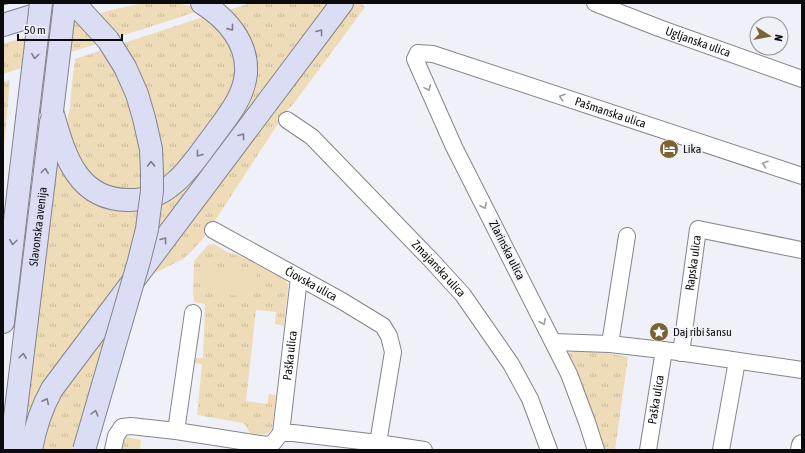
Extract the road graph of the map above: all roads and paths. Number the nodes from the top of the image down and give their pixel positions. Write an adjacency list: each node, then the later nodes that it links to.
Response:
1 (41, 3): 12 (main road, Slavonska avenija, one-way to 12, bridge)
2 (65, 3): 10 (main road, Slavonska avenija, bridge)
3 (74, 3): 7 (main road); 33 (main road, one-way to 3, bridge)
4 (202, 3): 10 (main road, one-way to 10)
5 (342, 3): 32 (main road, one-way to 5)
6 (594, 3): 9 (street, Ugljanska ulica)
7 (8, 26)
8 (418, 53): 13 (street, Pašmanska ulica, one-way to 8); 21 (street, Zlarinska ulica, one-way to 21)
9 (802, 79)
10 (52, 111): 31 (main road, Slavonska avenija, one-way to 10)
11 (287, 120): 36 (street, Zmajanska ulica)
12 (24, 147): 14 (main road); 20 (main road, Slavonska avenija, one-way to 20)
13 (802, 176)
14 (3, 221)
15 (213, 230): 18 (street, Čiovska ulica)
16 (627, 236): 22 (street)
17 (801, 250): 24 (street, Rapska ulica)
18 (299, 278): 28 (street, Paška ulica); 29 (street, Čiovska ulica)
19 (193, 313): 27 (street)
20 (3, 322)
21 (553, 342): 22 (street); 37 (street, Zlarinska ulica)
22 (610, 344): 23 (street)
23 (664, 350): 24 (street); 38 (street, Paška ulica)
24 (681, 352): 25 (street)
25 (737, 361): 26 (street); 39 (street)
26 (802, 370)
27 (176, 431): 28 (street); 34 (street)
28 (281, 433): 29 (street)
29 (378, 443): 35 (street)
30 (802, 444): 40 (street)
31 (12, 450)
32 (31, 450)
33 (84, 450)
34 (113, 450)
35 (424, 450)
36 (549, 450)
37 (596, 450)
38 (648, 450)
39 (721, 450)
40 (801, 450)

